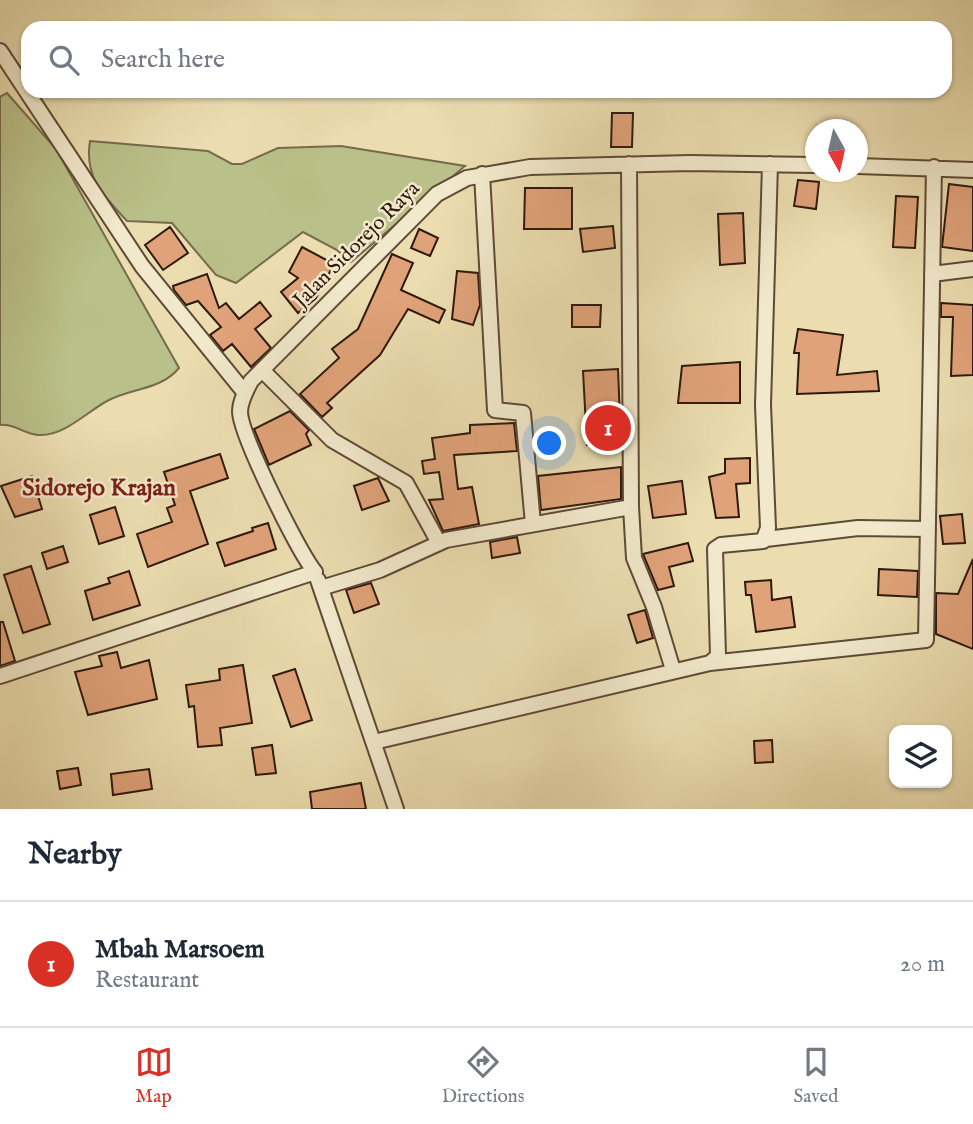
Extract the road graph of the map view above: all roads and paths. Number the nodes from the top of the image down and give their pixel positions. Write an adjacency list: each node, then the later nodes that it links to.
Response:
1 (0, 51): 2 (street)
2 (21, 83)
3 (31, 98): 14 (street)
4 (629, 164): 5 (street, Jalan Sidorejo Raya); 10 (street, Jalan Sidorejo Raya); 15 (street)
5 (770, 164): 6 (street, Jalan Sidorejo Raya); 18 (street)
6 (805, 165)
7 (868, 166): 8 (street)
8 (934, 167): 9 (street); 12 (street)
9 (973, 170)
10 (482, 174): 13 (street, Jalan Sidorejo Raya); 16 (street)
11 (973, 269): 12 (street)
12 (932, 274): 17 (street)
13 (262, 370): 14 (street, Jalan Sidorejo Raya); 19 (street)
14 (245, 393): 20 (street)
15 (631, 507): 16 (street); 23 (street)
16 (533, 524): 19 (street)
17 (928, 528): 18 (street); 22 (street)
18 (766, 539): 22 (street)
19 (439, 544): 21 (street)
20 (304, 577): 21 (street); 24 (street)
21 (321, 588): 25 (street)
22 (710, 663): 23 (street)
23 (673, 670): 25 (street)
24 (0, 676)
25 (374, 742): 26 (street)
26 (396, 809)

